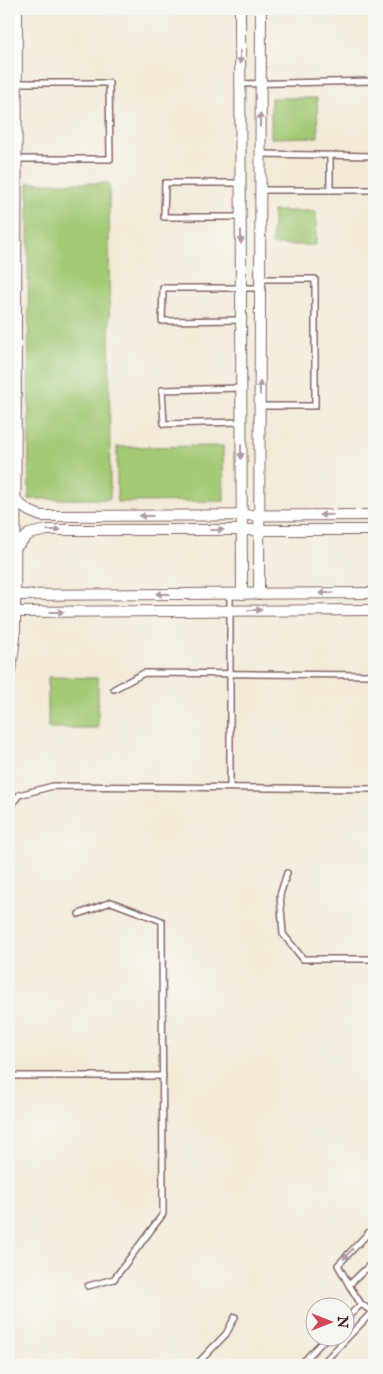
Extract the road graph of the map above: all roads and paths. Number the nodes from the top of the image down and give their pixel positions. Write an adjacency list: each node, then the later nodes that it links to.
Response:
1 (15, 9): 5 (street)
2 (240, 9): 6 (street, one-way to 6)
3 (261, 9): 7 (street)
4 (374, 81): 7 (lane)
5 (15, 83): 11 (street); 11 (lane)
6 (240, 84): 7 (lane); 12 (street)
7 (260, 84): 8 (street, one-way to 7)
8 (260, 154): 9 (lane); 13 (street)
9 (330, 156): 10 (lane); 14 (lane)
10 (374, 156)
11 (14, 159): 23 (street)
12 (241, 183): 16 (street); 16 (lane)
13 (260, 190): 14 (lane); 17 (street)
14 (330, 190): 15 (lane)
15 (374, 190)
16 (241, 218): 18 (street, one-way to 18)
17 (260, 284): 18 (lane); 21 (street, one-way to 17); 21 (lane)
18 (241, 288): 19 (street); 19 (lane)
19 (241, 320): 20 (street)
20 (241, 388): 22 (street); 22 (lane)
21 (260, 406): 26 (street)
22 (241, 422): 25 (street, one-way to 25)
23 (13, 499): 25 (street, one-way to 23); 30 (street)
24 (374, 514): 26 (street, one-way to 26)
25 (241, 516): 26 (street); 27 (street)
26 (259, 516): 28 (street)
27 (242, 530): 28 (street); 30 (street, one-way to 27); 33 (street)
28 (259, 530): 29 (street); 34 (street)
29 (374, 530)
30 (13, 550): 35 (street)
31 (374, 593): 34 (street, one-way to 34)
32 (230, 594): 33 (street); 35 (street, one-way to 35); 36 (lane)
33 (242, 594): 34 (street)
34 (259, 594)
35 (11, 595): 38 (street)
36 (230, 610): 37 (street, one-way to 37); 38 (street, one-way to 36); 40 (lane)
37 (374, 610)
38 (11, 612): 39 (street)
39 (9, 669)
40 (230, 675): 41 (lane); 42 (lane); 43 (lane)
41 (374, 675)
42 (114, 689)
43 (230, 788): 44 (lane); 45 (lane)
44 (374, 789)
45 (9, 808)
46 (287, 873): 48 (lane)
47 (79, 914): 50 (lane)
48 (374, 959)
49 (9, 1076): 50 (lane)
50 (163, 1076): 54 (lane)
51 (374, 1227): 53 (lane, one-way to 53)
52 (374, 1261): 53 (lane)
53 (349, 1285): 55 (lane)
54 (88, 1286)
55 (361, 1304): 56 (lane); 57 (lane)
56 (356, 1309)
57 (374, 1312): 62 (lane)
58 (235, 1317): 60 (lane)
59 (318, 1346): 61 (lane)
60 (196, 1365)
61 (300, 1365)
62 (321, 1365)

